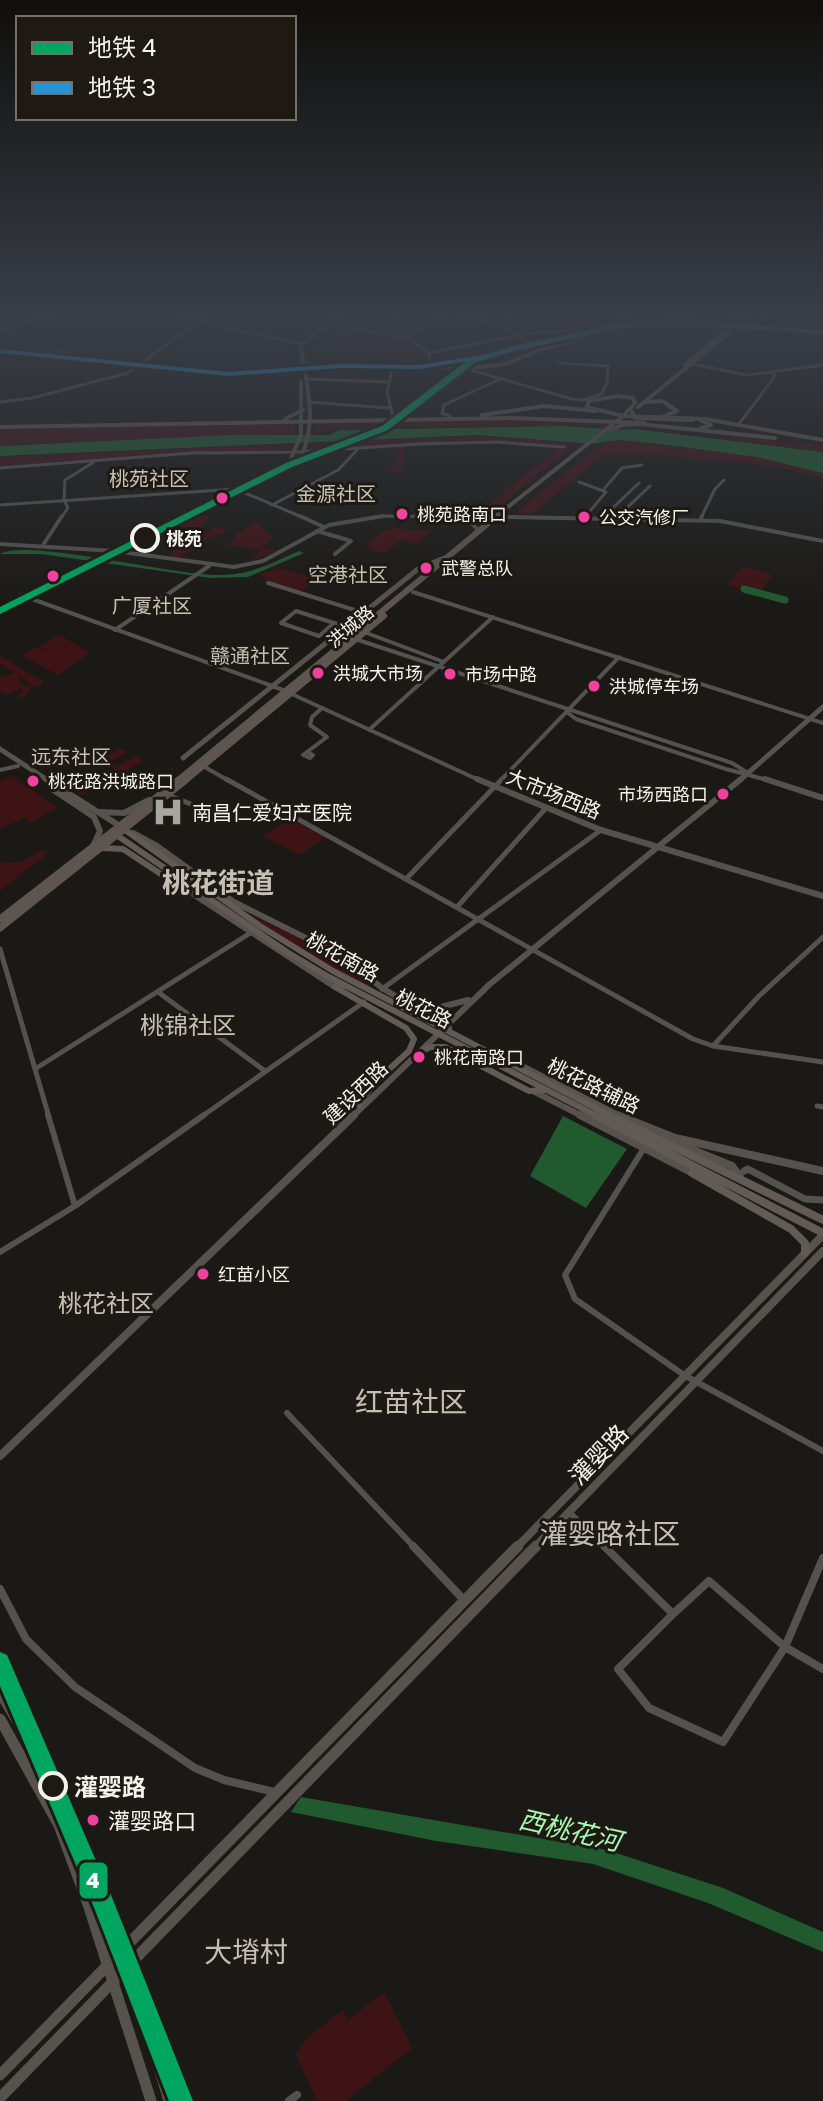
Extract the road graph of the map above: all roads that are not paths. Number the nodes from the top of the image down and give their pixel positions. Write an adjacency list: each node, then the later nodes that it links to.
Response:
1 (301, 411): 20 (main road)
2 (303, 411): 21 (main road)
3 (309, 411): 22 (main road)
4 (390, 411): 17 (street)
5 (442, 411): 15 (street)
6 (504, 411): 17 (main road)
7 (548, 411): 18 (main road)
8 (570, 411): 10 (main road)
9 (596, 411): 16 (highway)
10 (624, 411)
11 (630, 411): 29 (highway, 洪城路)
12 (633, 411): 24 (main road)
13 (677, 411): 16 (main road)
14 (749, 411): 25 (street)
15 (450, 416)
16 (664, 416): 31 (highway)
17 (393, 417): 22 (main road)
18 (556, 418): 19 (main road); 30 (main road)
19 (477, 419): 23 (main road); 29 (main road)
20 (284, 420): 21 (main road); 26 (main road); 27 (main road)
21 (302, 420): 22 (main road); 27 (main road)
22 (309, 420): 23 (main road); 28 (main road)
23 (331, 420): 28 (main road)
24 (700, 420): 30 (main road); 31 (main road)
25 (739, 424)
26 (0, 426)
27 (301, 429): 37 (main road)
28 (308, 429): 36 (main road)
29 (608, 429): 32 (highway); 54 (highway, 洪城路)
30 (689, 429): 32 (main road)
31 (756, 430): 33 (highway)
32 (782, 438): 33 (highway)
33 (823, 440)
34 (564, 447): 35 (street)
35 (359, 448): 36 (street); 52 (street)
36 (305, 451): 37 (street); 45 (main road)
37 (298, 452): 38 (street); 47 (main road)
38 (98, 460): 40 (street); 49 (street)
39 (642, 465): 46 (street)
40 (0, 468)
41 (724, 480): 58 (street)
42 (579, 482): 46 (street)
43 (639, 483): 48 (street)
44 (650, 486): 50 (street)
45 (236, 489): 47 (street); 52 (street); 65 (main road)
46 (604, 489): 55 (street)
47 (225, 490): 49 (street); 66 (main road)
48 (621, 499): 50 (street); 56 (street)
49 (64, 500): 51 (street); 64 (street)
50 (633, 502): 57 (street)
51 (0, 505)
52 (272, 505): 59 (street)
53 (466, 517): 54 (street); 59 (street); 61 (street)
54 (499, 517): 55 (street); 61 (highway, 洪城路); 71 (highway, 洪城路)
55 (584, 518): 56 (street)
56 (601, 519): 57 (street)
57 (615, 519): 58 (street)
58 (700, 520): 62 (street)
59 (324, 527): 60 (street)
60 (317, 531): 67 (street); 69 (street)
61 (479, 531): 68 (highway, 洪城路)
62 (823, 541)
63 (0, 544): 64 (street)
64 (43, 545): 66 (street)
65 (114, 551): 66 (main road); 69 (street)
66 (105, 553): 72 (main road)
67 (335, 554)
68 (446, 557): 74 (main road); 75 (highway, 洪城路)
69 (207, 567): 79 (street)
70 (268, 583): 74 (street)
71 (413, 592): 76 (street); 80 (highway, 洪城路)
72 (23, 596): 73 (main road); 79 (street, 大市场西路)
73 (0, 608)
74 (363, 613): 75 (street); 78 (main road)
75 (374, 616): 81 (highway, 洪城路)
76 (493, 617): 82 (street); 83 (street)
77 (334, 623): 77 (street); 78 (street)
78 (345, 628): 81 (street); 85 (main road)
79 (115, 630): 85 (street, 大市场西路)
80 (364, 632): 81 (highway, 洪城路); 83 (street)
81 (352, 637): 84 (street); 86 (highway, 洪城路)
82 (619, 657): 89 (street); 90 (street)
83 (444, 662): 84 (street)
84 (437, 667): 89 (street); 92 (street)
85 (272, 686): 86 (street, 大市场西路); 95 (main road)
86 (287, 692): 88 (street, 大市场西路); 97 (highway, 洪城路); 103 (highway, 洪城路)
87 (823, 705): 90 (main road, 建设西路)
88 (322, 708): 92 (street, 大市场西路); 94 (street)
89 (565, 711): 99 (street); 100 (street)
90 (808, 718): 91 (street); 99 (main road, 建设西路)
91 (823, 723)
92 (369, 730): 100 (street, 大市场西路)
93 (0, 751): 96 (main road, 桃花路); 104 (main road, 桃花路)
94 (307, 752)
95 (183, 758)
96 (18, 766): 98 (street); 110 (main road, 桃花路)
97 (203, 766): 101 (highway, 洪城路); 113 (street)
98 (0, 770)
99 (746, 772): 102 (street); 111 (main road, 建设西路)
100 (493, 786): 105 (street, 大市场西路); 113 (street)
101 (168, 795): 106 (street); 107 (highway, 洪城路)
102 (823, 798)
103 (151, 799): 104 (main road); 107 (highway, 洪城路)
104 (87, 807): 107 (main road, 桃花路)
105 (546, 808): 108 (street, 大市场西路); 116 (street)
106 (221, 816)
107 (122, 830): 109 (main road, 桃花路); 110 (highway, 洪城路); 112 (highway, 洪城路); 114 (main road); 127 (main road, 桃花路辅路)
108 (601, 830): 111 (street, 大市场西路); 118 (street)
109 (133, 842): 120 (main road, 桃花路); 127 (main road, 桃花南路)
110 (91, 847): 117 (highway, 洪城路)
111 (652, 847): 115 (street, 大市场西路); 123 (main road, 建设西路)
112 (102, 848): 114 (main road); 119 (highway, 洪城路)
113 (407, 878): 116 (street)
114 (170, 880): 120 (main road)
115 (823, 896)
116 (457, 907): 118 (street)
117 (0, 919)
118 (478, 919): 123 (street); 127 (street)
119 (0, 928)
120 (253, 931): 124 (main road); 125 (main road, 桃花路); 126 (street)
121 (823, 937): 134 (street)
122 (0, 949): 137 (street)
123 (529, 949): 128 (main road, 建设西路); 131 (main road, 建设西路); 134 (street)
124 (335, 987): 125 (main road); 129 (main road)
125 (353, 989): 127 (main road, 桃花路)
126 (158, 992): 137 (street); 138 (street)
127 (376, 993): 129 (street); 130 (main road, 桃花路辅路); 132 (main road, 桃花路)
128 (468, 1000): 130 (main road); 132 (main road, 建设西路)
129 (361, 1003): 138 (street); 141 (main road)
130 (422, 1012): 132 (main road, 桃花路辅路)
131 (455, 1018): 132 (main road, 建设西路); 133 (main road)
132 (441, 1029): 133 (main road, 桃花路辅路); 135 (main road, 建设西路); 139 (main road, 桃花路); 141 (main road, 建设西路)
133 (455, 1032): 143 (main road, 桃花路辅路)
134 (713, 1046): 136 (street)
135 (419, 1052): 140 (main road); 160 (main road, 建设西路)
136 (823, 1062)
137 (35, 1069): 150 (street)
138 (265, 1071): 150 (street)
139 (549, 1088): 140 (main road); 142 (main road, 桃花路); 144 (main road); 147 (main road)
140 (533, 1091): 142 (main road)
141 (359, 1105): 160 (main road, 建设西路)
142 (646, 1145): 146 (main road); 148 (main road, 桃花路); 156 (street)
143 (710, 1146): 144 (street); 145 (main road, 桃花路辅路)
144 (706, 1155): 147 (main road)
145 (823, 1171)
146 (692, 1173): 148 (main road); 155 (main road)
147 (742, 1174): 149 (street); 151 (main road)
148 (715, 1177): 152 (main road, 桃花路)
149 (823, 1200)
150 (75, 1206): 154 (street)
151 (823, 1220)
152 (823, 1234): 155 (main road, 灌婴路)
153 (823, 1251): 157 (main road, 灌婴路)
154 (0, 1252)
155 (805, 1253): 156 (main road, 灌婴路)
156 (684, 1375): 157 (street); 164 (main road, 灌婴路)
157 (695, 1382): 159 (street); 161 (main road, 灌婴路)
158 (287, 1413): 164 (street)
159 (823, 1451)
160 (0, 1453)
161 (569, 1512): 165 (street); 173 (main road, 灌婴路)
162 (823, 1558): 166 (street)
163 (0, 1589): 170 (street)
164 (464, 1600): 170 (main road, 灌婴路)
165 (673, 1614): 166 (street); 166 (street)
166 (785, 1647): 167 (street)
167 (823, 1669)
168 (0, 1692): 171 (main road)
169 (0, 1719): 172 (main road)
170 (275, 1792): 171 (main road, 灌婴路)
171 (123, 1946): 172 (main road, 灌婴路); 173 (main road)
172 (108, 1963): 174 (main road); 175 (main road, 灌婴路)
173 (128, 1964): 174 (main road, 灌婴路); 178 (main road)
174 (113, 1980): 176 (main road, 灌婴路); 177 (main road)
175 (0, 2075)
176 (0, 2098)
177 (151, 2101)
178 (169, 2101)

